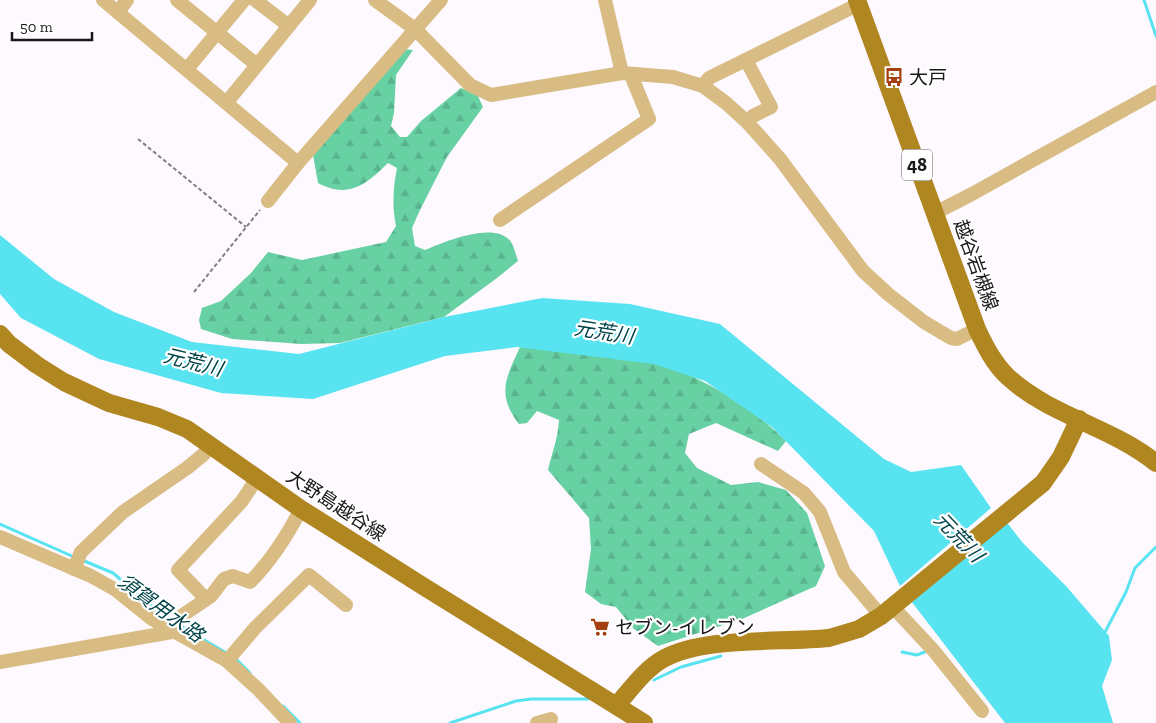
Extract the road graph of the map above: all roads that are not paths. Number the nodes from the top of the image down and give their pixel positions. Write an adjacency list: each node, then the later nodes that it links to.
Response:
1 (103, 0): 11 (street)
2 (127, 0): 11 (street)
3 (177, 0): 14 (street)
4 (244, 0): 14 (street)
5 (255, 0): 12 (street)
6 (310, 0): 12 (street)
7 (375, 0): 13 (street)
8 (441, 0): 13 (street)
9 (606, 0): 18 (street)
10 (858, 2): 15 (street); 25 (main road, 越谷岩槻線 / 48)
11 (118, 12): 17 (street)
12 (289, 26): 16 (street)
13 (415, 29): 18 (street); 23 (street)
14 (217, 32): 16 (street); 17 (street)
15 (746, 60): 19 (street); 22 (street)
16 (257, 65): 21 (street)
17 (187, 69): 21 (street)
18 (627, 74): 19 (street); 26 (street)
19 (703, 86): 22 (street)
20 (1156, 92): 25 (street)
21 (227, 102): 23 (street)
22 (747, 122): 27 (street)
23 (298, 163): 24 (street)
24 (268, 201)
25 (935, 212): 27 (main road, 越谷岩槻線 / 48)
26 (500, 220)
27 (977, 329): 29 (main road, 越谷岩槻線 / 48)
28 (0, 334): 30 (main road, 大野島越谷線)
29 (1079, 419): 31 (main road, 越谷岩槻線 / 48); 39 (main road)
30 (210, 444): 33 (main road, 大野島越谷線); 36 (street)
31 (1156, 463)
32 (761, 464): 39 (street)
33 (257, 478): 34 (main road, 大野島越谷線); 37 (street)
34 (301, 509): 37 (street); 43 (main road, 大野島越谷線)
35 (0, 537): 36 (street)
36 (74, 569): 40 (street)
37 (206, 599): 40 (street)
38 (346, 605): 41 (street)
39 (891, 609): 43 (main road); 44 (street)
40 (176, 625): 41 (street); 42 (street)
41 (231, 657): 46 (street)
42 (0, 662)
43 (617, 705): 45 (main road, 大野島越谷線)
44 (982, 711)
45 (641, 722)
46 (290, 723)

